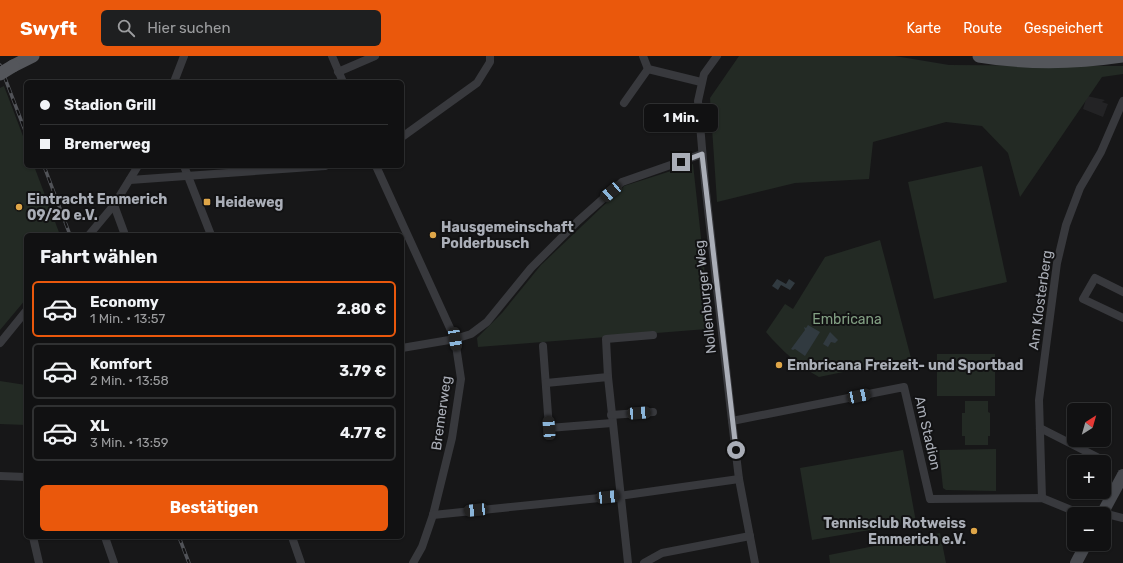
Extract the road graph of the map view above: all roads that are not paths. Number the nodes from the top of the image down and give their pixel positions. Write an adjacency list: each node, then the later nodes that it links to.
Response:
1 (33, 56): 12 (main road, bridge)
2 (184, 56): 13 (street)
3 (332, 56): 11 (street)
4 (375, 56): 11 (street)
5 (490, 56): 18 (street)
6 (643, 56): 10 (street)
7 (717, 56): 15 (street, Nollenburger Weg)
8 (980, 56): 9 (main road)
9 (1123, 56)
10 (648, 69): 15 (street); 17 (street)
11 (338, 72): 14 (street)
12 (0, 74)
13 (175, 80)
14 (342, 80)
15 (701, 82): 19 (street, Nollenburger Weg)
16 (1123, 101): 44 (street, Am Klosterberg)
17 (624, 103)
18 (404, 136)
19 (702, 154): 34 (street); 42 (street, Nollenburger Weg)
20 (137, 168): 25 (street)
21 (185, 168): 24 (street)
22 (298, 168): 24 (street)
23 (377, 168): 34 (street, Bremerweg)
24 (189, 176): 25 (street); 29 (street)
25 (130, 180): 26 (street)
26 (114, 205): 27 (street); 28 (street)
27 (91, 233)
28 (124, 233)
29 (210, 233)
30 (1123, 292): 32 (street)
31 (24, 313): 35 (street)
32 (1123, 318)
33 (653, 335): 38 (street)
34 (455, 339): 37 (street); 54 (street, Bremerweg)
35 (0, 343)
36 (543, 346): 39 (street)
37 (404, 348)
38 (608, 377): 39 (street); 41 (street)
39 (546, 383): 43 (street)
40 (653, 412): 41 (street)
41 (611, 415): 43 (street)
42 (732, 421): 49 (street, Nollenburger Weg); 51 (street, Am Stadion)
43 (612, 424): 50 (street)
44 (1040, 428): 45 (street); 51 (street, Am Klosterberg)
45 (1093, 455)
46 (1123, 475): 52 (street)
47 (0, 476): 48 (street)
48 (24, 477)
49 (739, 480): 50 (street); 57 (street, Nollenburger Weg)
50 (620, 496): 54 (street); 67 (street)
51 (1042, 498): 53 (street)
52 (1106, 507)
53 (1067, 508)
54 (432, 515): 66 (street, Bremerweg)
55 (1111, 515): 56 (street)
56 (1123, 518)
57 (750, 536): 62 (street); 70 (street, Nollenburger Weg)
58 (33, 539): 63 (street)
59 (106, 539): 64 (street)
60 (293, 539): 65 (street)
61 (1082, 551): 71 (street)
62 (662, 553): 68 (street); 69 (street)
63 (39, 563)
64 (114, 563)
65 (301, 563)
66 (413, 563)
67 (628, 563)
68 (644, 563)
69 (663, 563)
70 (755, 563)
71 (1076, 563)

